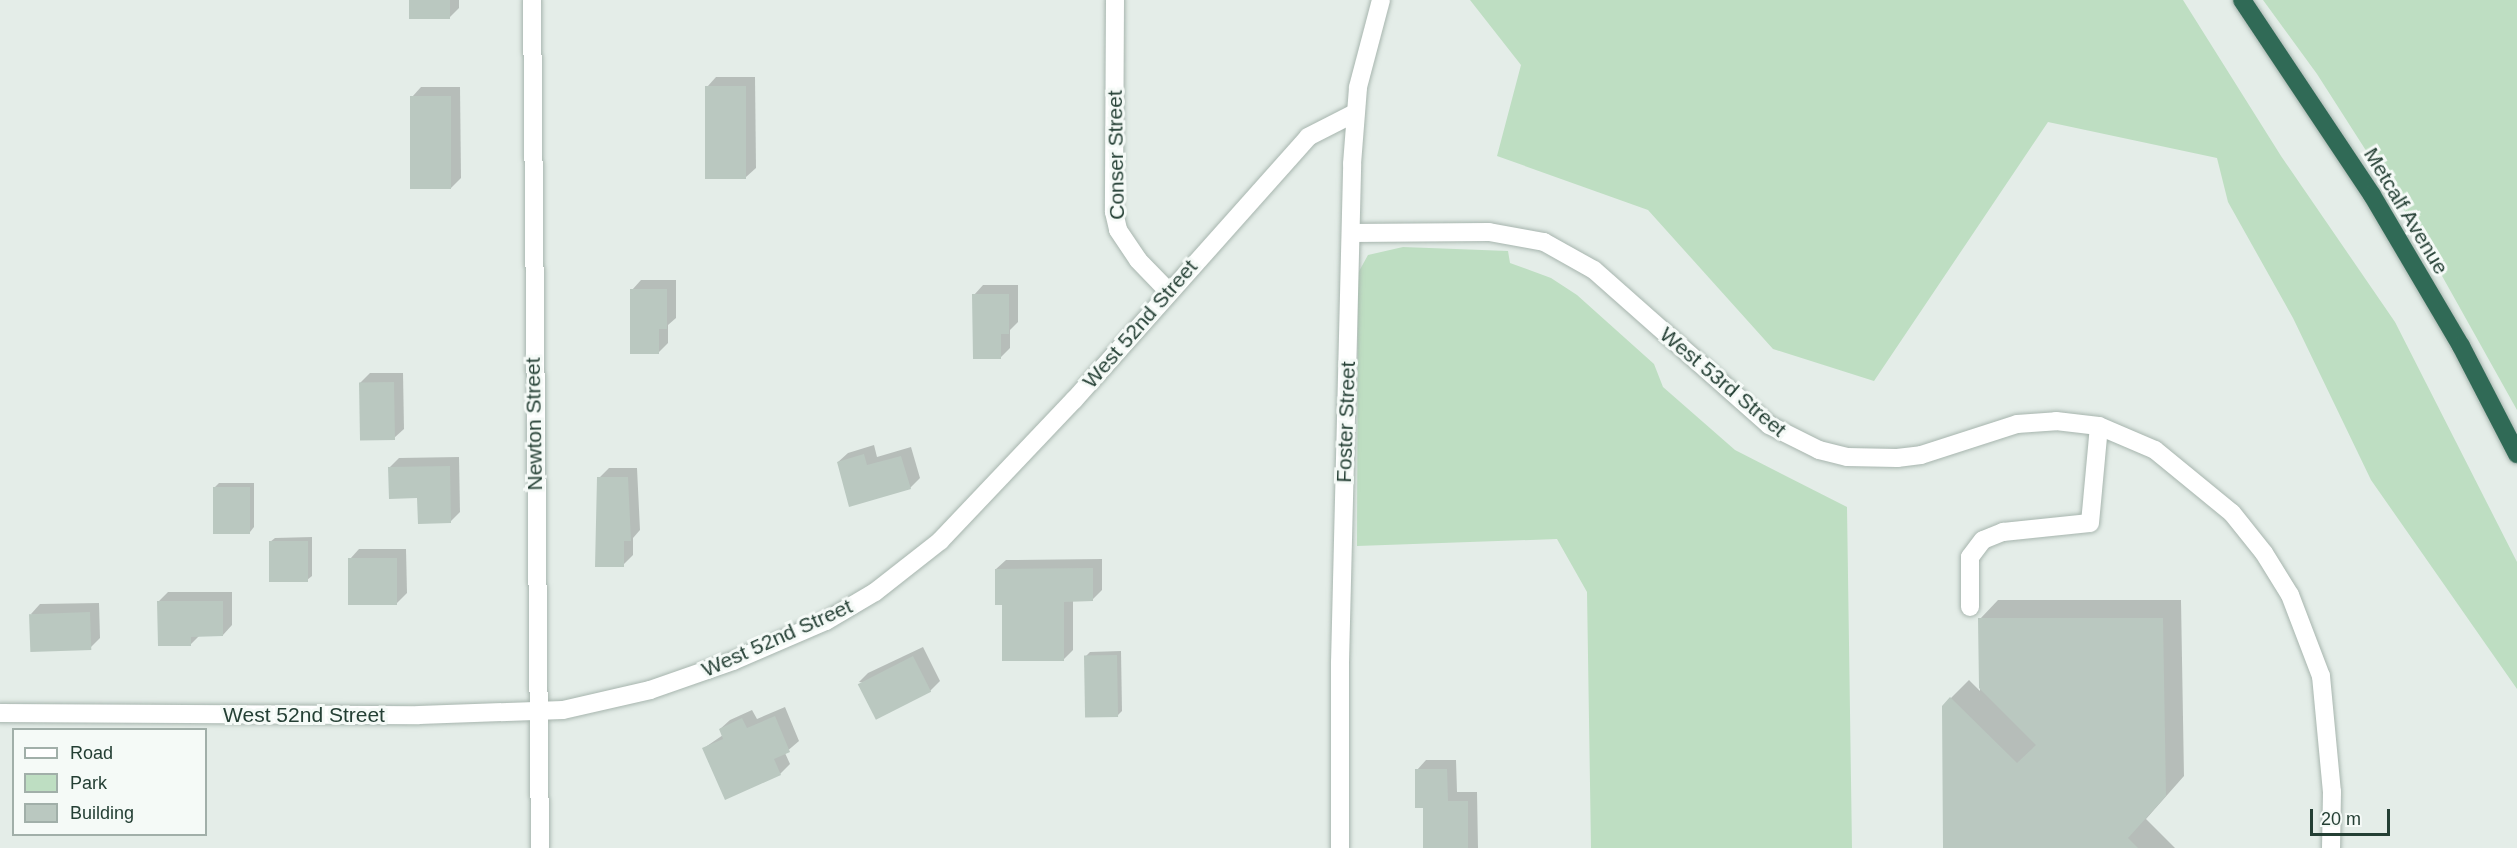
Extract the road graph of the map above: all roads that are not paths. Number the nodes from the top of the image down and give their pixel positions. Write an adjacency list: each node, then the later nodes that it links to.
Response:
1 (532, 0): 12 (street, Newton Street)
2 (1115, 0): 7 (street, Conser Street)
3 (1381, 0): 5 (street, Foster Street)
4 (2242, 0): 9 (highway, Metcalf Avenue)
5 (1355, 113): 6 (street, Foster Street); 7 (street, West 52nd Street)
6 (1351, 233): 8 (street, West 53rd Street); 14 (street, Foster Street)
7 (1168, 291): 12 (street, West 52nd Street)
8 (2099, 426): 10 (street); 15 (street, West 53rd Street)
9 (2517, 454)
10 (1970, 607)
11 (0, 712): 12 (street, West 52nd Street)
12 (538, 712): 13 (street, Newton Street)
13 (540, 848)
14 (1340, 848)
15 (2331, 848)

